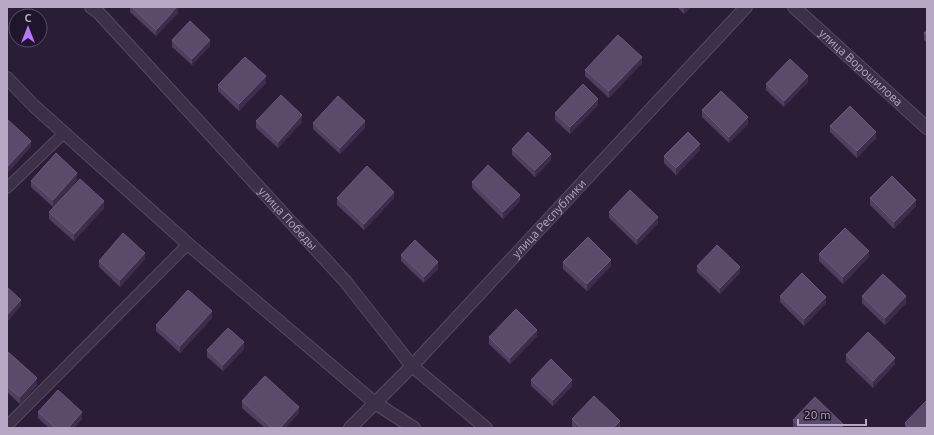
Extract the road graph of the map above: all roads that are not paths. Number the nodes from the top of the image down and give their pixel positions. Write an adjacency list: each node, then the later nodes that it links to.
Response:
1 (91, 7): 9 (street, улица Победы)
2 (746, 7): 9 (street, улица Республики)
3 (794, 7): 5 (street, улица Ворошилова)
4 (7, 78): 6 (street)
5 (927, 128)
6 (64, 133): 7 (lane); 8 (street)
7 (7, 188)
8 (188, 244): 10 (street); 11 (lane)
9 (412, 366): 10 (street, улица Республики); 14 (street, улица Победы)
10 (375, 404): 12 (street, улица Республики); 13 (street)
11 (7, 426)
12 (350, 428)
13 (414, 428)
14 (486, 428)

